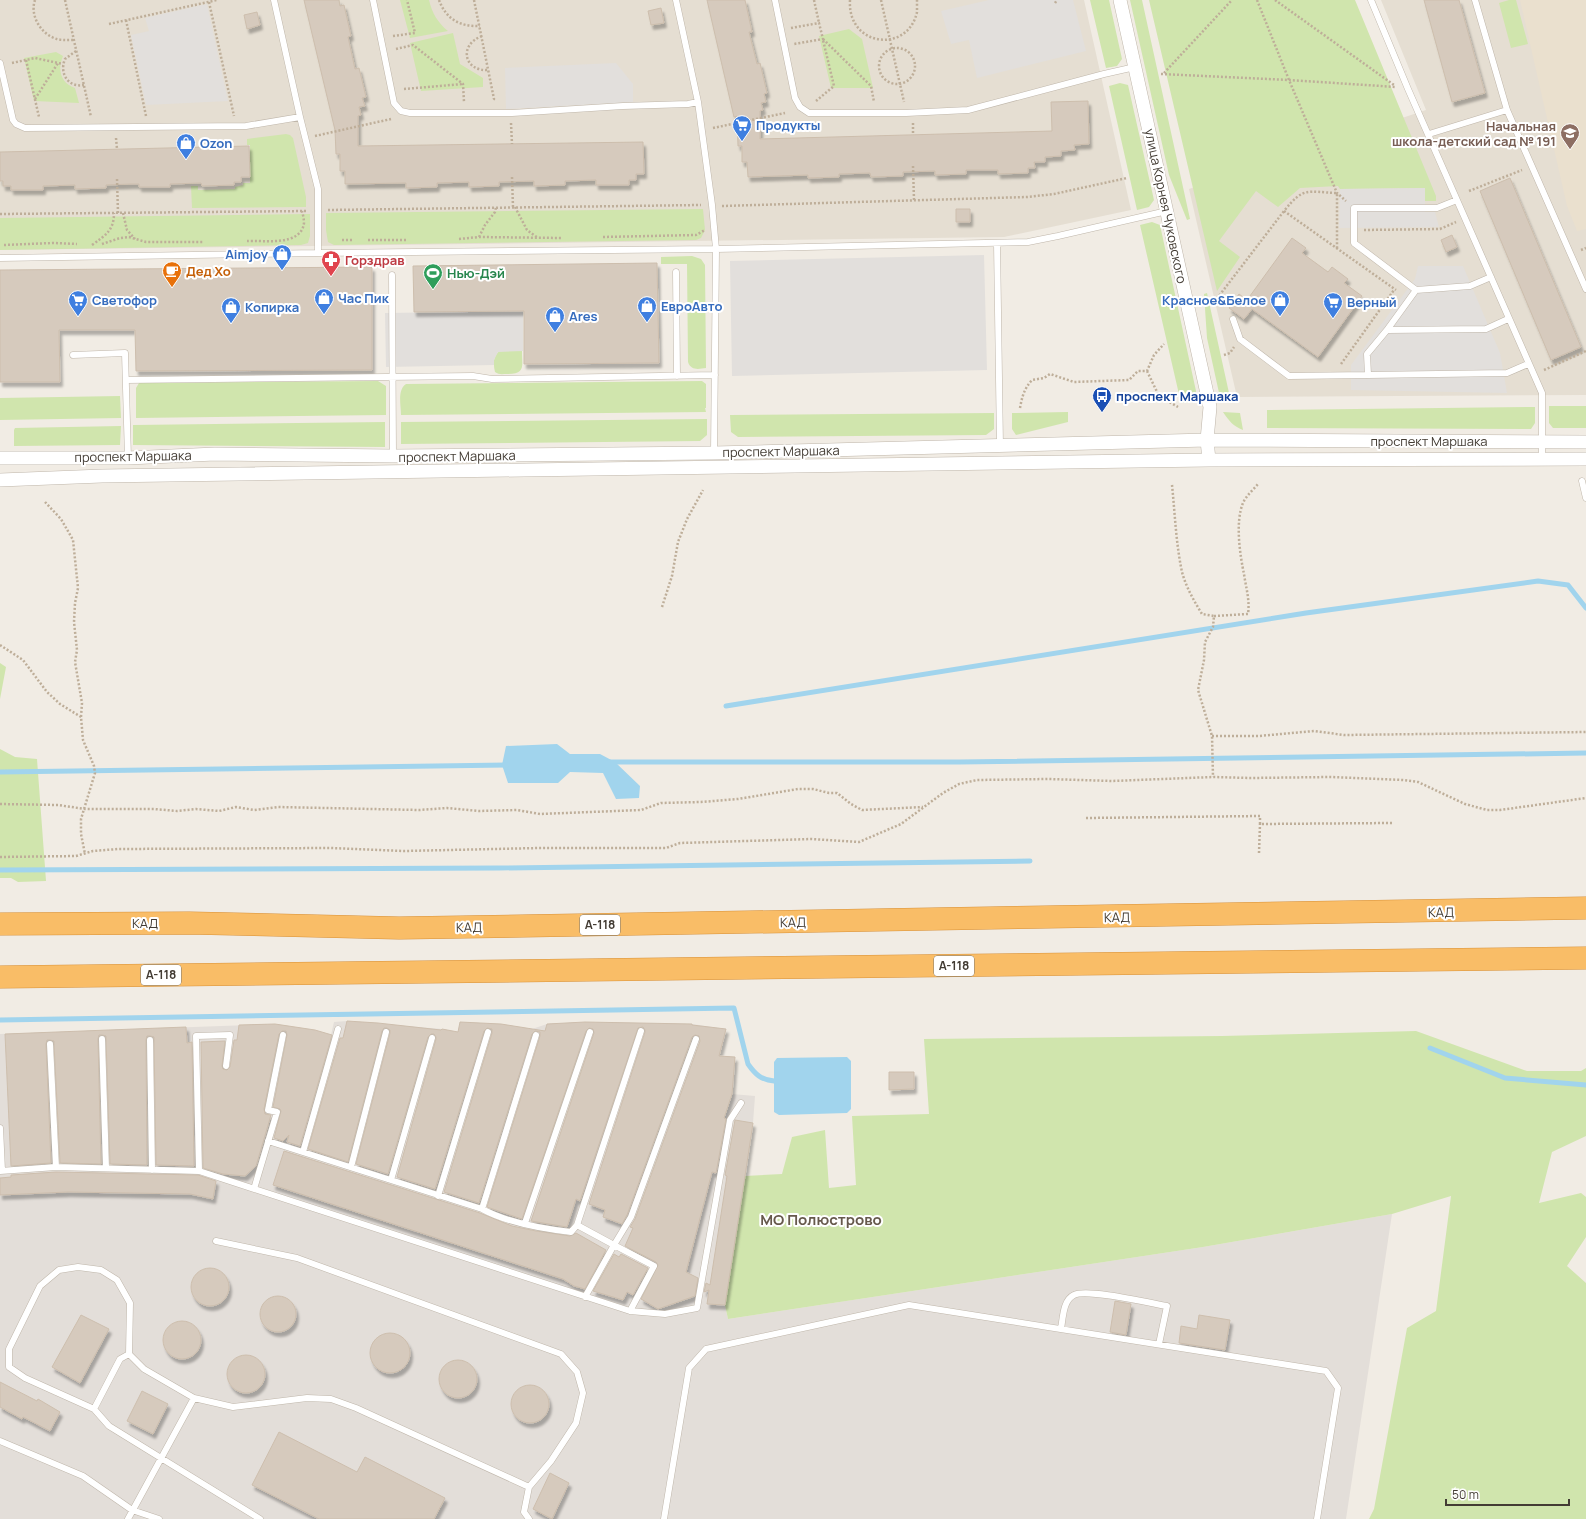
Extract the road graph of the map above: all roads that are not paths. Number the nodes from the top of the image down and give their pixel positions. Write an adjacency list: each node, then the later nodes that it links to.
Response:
1 (274, 0): 12 (lane)
2 (373, 0): 10 (lane)
3 (676, 0): 10 (lane)
4 (775, 0): 9 (lane)
5 (1120, 0): 9 (street, улица Корнея Чуковского)
6 (1371, 0): 13 (lane)
7 (1475, 0): 11 (lane)
8 (0, 63): 12 (lane)
9 (1135, 67): 15 (street, улица Корнея Чуковского)
10 (698, 102): 17 (lane)
11 (1507, 110): 13 (lane); 23 (lane)
12 (300, 117): 18 (lane)
13 (1428, 134): 14 (lane)
14 (1457, 200): 22 (lane); 24 (lane)
15 (1167, 211): 16 (lane); 35 (street, улица Корнея Чуковского)
16 (997, 243): 17 (lane); 38 (lane)
17 (716, 249): 18 (lane); 30 (lane)
18 (318, 253): 19 (lane)
19 (0, 258)
20 (676, 272): 32 (lane)
21 (392, 275): 33 (lane)
22 (1491, 278): 24 (lane); 26 (lane)
23 (1586, 289)
24 (1416, 290): 27 (lane)
25 (1233, 319): 31 (lane)
26 (1508, 319): 27 (lane); 29 (lane)
27 (1386, 330): 31 (lane)
28 (73, 355): 34 (lane)
29 (1528, 364): 31 (lane); 36 (lane)
30 (715, 375): 32 (lane); 39 (lane)
31 (1368, 375)
32 (677, 376): 33 (lane)
33 (393, 377): 34 (lane); 40 (lane)
34 (126, 380): 42 (lane)
35 (1207, 440): 36 (street, проспект Маршака); 38 (street, проспект Маршака); 44 (street, улица Корнея Чуковского)
36 (1542, 442): 37 (street, проспект Маршака); 45 (lane)
37 (1586, 442)
38 (1000, 446): 39 (street, проспект Маршака)
39 (714, 453): 40 (street, проспект Маршака)
40 (393, 456): 42 (street, проспект Маршака)
41 (0, 458): 42 (street, проспект Маршака)
42 (128, 458)
43 (1586, 459): 45 (street, проспект Маршака)
44 (1209, 460): 45 (street, проспект Маршака); 46 (street, проспект Маршака)
45 (1542, 460)
46 (0, 480)
47 (1582, 481): 48 (lane)
48 (1586, 498)
49 (1586, 908): 50 (highway, КАД / А-118)
50 (0, 924)
51 (1586, 958): 52 (highway, А-118)
52 (0, 977)
53 (338, 1029): 69 (lane)
54 (386, 1032): 71 (lane)
55 (488, 1032): 78 (lane)
56 (590, 1032): 80 (lane)
57 (640, 1032): 81 (lane)
58 (283, 1034): 68 (lane)
59 (536, 1035): 79 (lane)
60 (432, 1038): 76 (lane)
61 (102, 1039): 72 (lane)
62 (150, 1040): 73 (lane)
63 (696, 1040): 83 (lane)
64 (50, 1044): 70 (lane)
65 (226, 1066): 75 (lane)
66 (741, 1103): 85 (lane)
67 (0, 1128): 74 (lane)
68 (268, 1140): 69 (lane); 77 (lane)
69 (303, 1152): 71 (lane)
70 (56, 1167): 72 (lane); 74 (lane)
71 (351, 1167): 76 (lane)
72 (106, 1168): 73 (lane)
73 (152, 1170): 75 (lane)
74 (1, 1171)
75 (199, 1172): 77 (lane)
76 (392, 1180): 78 (lane)
77 (254, 1189): 84 (lane)
78 (438, 1196): 79 (lane)
79 (482, 1209): 80 (lane)
80 (525, 1224): 81 (lane)
81 (577, 1225): 83 (lane)
82 (216, 1241): 93 (lane)
83 (614, 1245): 84 (lane); 85 (lane)
84 (585, 1297): 85 (lane)
85 (630, 1311)
86 (1061, 1329): 87 (lane); 87 (lane); 99 (lane)
87 (1160, 1344): 100 (lane)
88 (129, 1354): 89 (lane); 90 (lane); 90 (lane)
89 (194, 1398): 92 (lane); 93 (lane)
90 (94, 1409): 92 (lane)
91 (0, 1441): 94 (lane)
92 (160, 1459): 94 (lane); 97 (lane)
93 (529, 1487): 98 (lane)
94 (132, 1510): 95 (lane); 96 (lane)
95 (128, 1519)
96 (159, 1519)
97 (260, 1519)
98 (529, 1519)
99 (664, 1519)
100 (1317, 1519)

